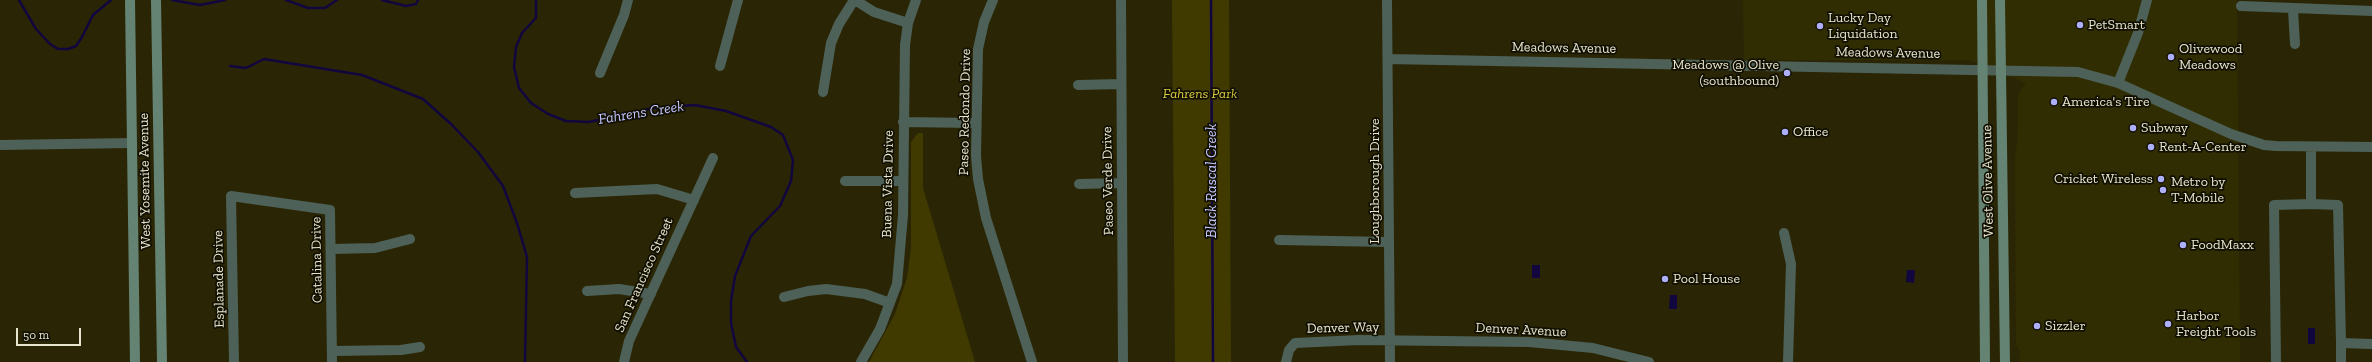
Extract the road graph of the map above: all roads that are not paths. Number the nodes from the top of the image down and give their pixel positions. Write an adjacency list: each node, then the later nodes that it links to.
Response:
1 (130, 0): 29 (main road, West Yosemite Avenue)
2 (156, 0): 57 (main road, West Yosemite Avenue)
3 (628, 0): 22 (street)
4 (738, 0): 19 (street)
5 (854, 0): 16 (street); 26 (street)
6 (916, 0): 16 (street, Buena Vista Drive)
7 (993, 0): 28 (street, Paseo Redondo Drive)
8 (1120, 0): 24 (street, Paseo Verde Drive)
9 (1387, 0): 18 (street, Loughborough Drive)
10 (1982, 0): 20 (main road, West Olive Avenue)
11 (2000, 0): 21 (main road, West Olive Avenue)
12 (2148, 0): 23 (street)
13 (2241, 6): 14 (street)
14 (2293, 10): 15 (street); 17 (street)
15 (2372, 12)
16 (908, 23): 27 (street, Buena Vista Drive)
17 (2295, 44)
18 (1388, 59): 20 (street, Meadows Avenue); 45 (street, Loughborough Drive)
19 (720, 66)
20 (1983, 69): 21 (street, Meadows Avenue); 68 (main road, West Olive Avenue)
21 (2001, 70): 23 (street, Meadows Avenue); 69 (main road, West Olive Avenue)
22 (600, 73)
23 (2118, 83): 31 (street, Meadows Avenue)
24 (1121, 84): 25 (street); 36 (street, Paseo Verde Drive)
25 (1078, 85)
26 (823, 92)
27 (903, 122): 28 (street); 35 (street, Buena Vista Drive)
28 (976, 123): 62 (street, Paseo Redondo Drive)
29 (132, 143): 30 (street); 56 (main road, West Yosemite Avenue)
30 (0, 145)
31 (2311, 147): 32 (street, Meadows Avenue); 41 (street)
32 (2372, 147)
33 (712, 158): 40 (street, San Francisco Street)
34 (845, 181): 35 (street)
35 (903, 181): 50 (street, Buena Vista Drive)
36 (1122, 183): 37 (street); 63 (street, Paseo Verde Drive)
37 (1079, 184)
38 (575, 193): 40 (street)
39 (231, 196): 46 (street, Catalina Drive); 58 (street, Esplanade Drive)
40 (694, 200): 48 (street, San Francisco Street)
41 (2311, 204): 52 (street); 70 (street)
42 (1784, 233): 67 (street)
43 (410, 239): 46 (street)
44 (1279, 240): 45 (street)
45 (1389, 242): 51 (street, Loughborough Drive)
46 (331, 249): 55 (street, Catalina Drive)
47 (588, 291): 48 (street)
48 (651, 294): 60 (street, San Francisco Street)
49 (784, 297): 50 (street)
50 (890, 303): 61 (street, Buena Vista Drive)
51 (1390, 341): 64 (street, Denver Way); 65 (street, Loughborough Drive); 66 (street, Denver Avenue)
52 (2341, 343): 53 (street); 71 (street)
53 (2372, 344)
54 (420, 347): 55 (street)
55 (332, 351): 59 (street, Catalina Drive)
56 (135, 362)
57 (162, 362)
58 (234, 362)
59 (332, 362)
60 (624, 362)
61 (862, 362)
62 (1032, 362)
63 (1123, 362)
64 (1286, 362)
65 (1390, 362)
66 (1649, 362)
67 (1788, 362)
68 (1985, 362)
69 (2005, 362)
70 (2276, 362)
71 (2341, 362)

